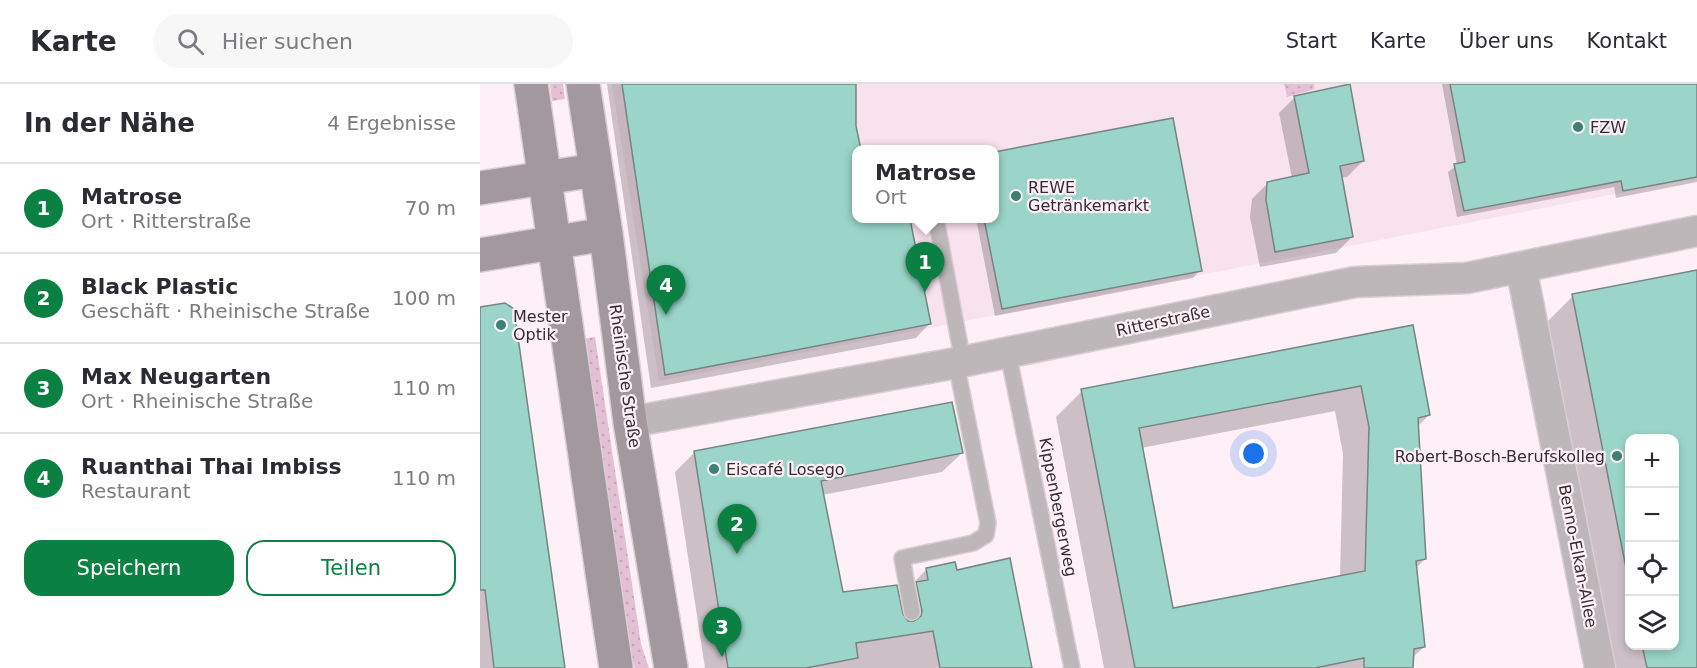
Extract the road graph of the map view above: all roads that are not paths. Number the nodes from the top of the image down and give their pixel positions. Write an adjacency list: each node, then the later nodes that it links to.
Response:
1 (531, 84): 4 (main road)
2 (583, 84): 3 (main road, Rheinische Straße)
3 (596, 170): 4 (main road); 8 (main road, Rheinische Straße)
4 (545, 178): 5 (main road); 9 (main road)
5 (480, 188)
6 (937, 223): 13 (lane)
7 (1697, 231): 11 (street, Ritterstraße)
8 (606, 234): 9 (main road); 14 (main road, Rheinische Straße)
9 (554, 243): 10 (main road); 16 (main road)
10 (480, 255)
11 (1521, 267): 12 (street, Ritterstraße); 19 (street, Benno-Elkan-Allee)
12 (1008, 353): 13 (street, Ritterstraße); 18 (lane, Kippenbergerweg)
13 (959, 362): 14 (street, Ritterstraße); 15 (lane)
14 (630, 422): 17 (main road, Rheinische Straße)
15 (912, 612)
16 (616, 668)
17 (671, 668)
18 (1072, 668)
19 (1600, 668)

